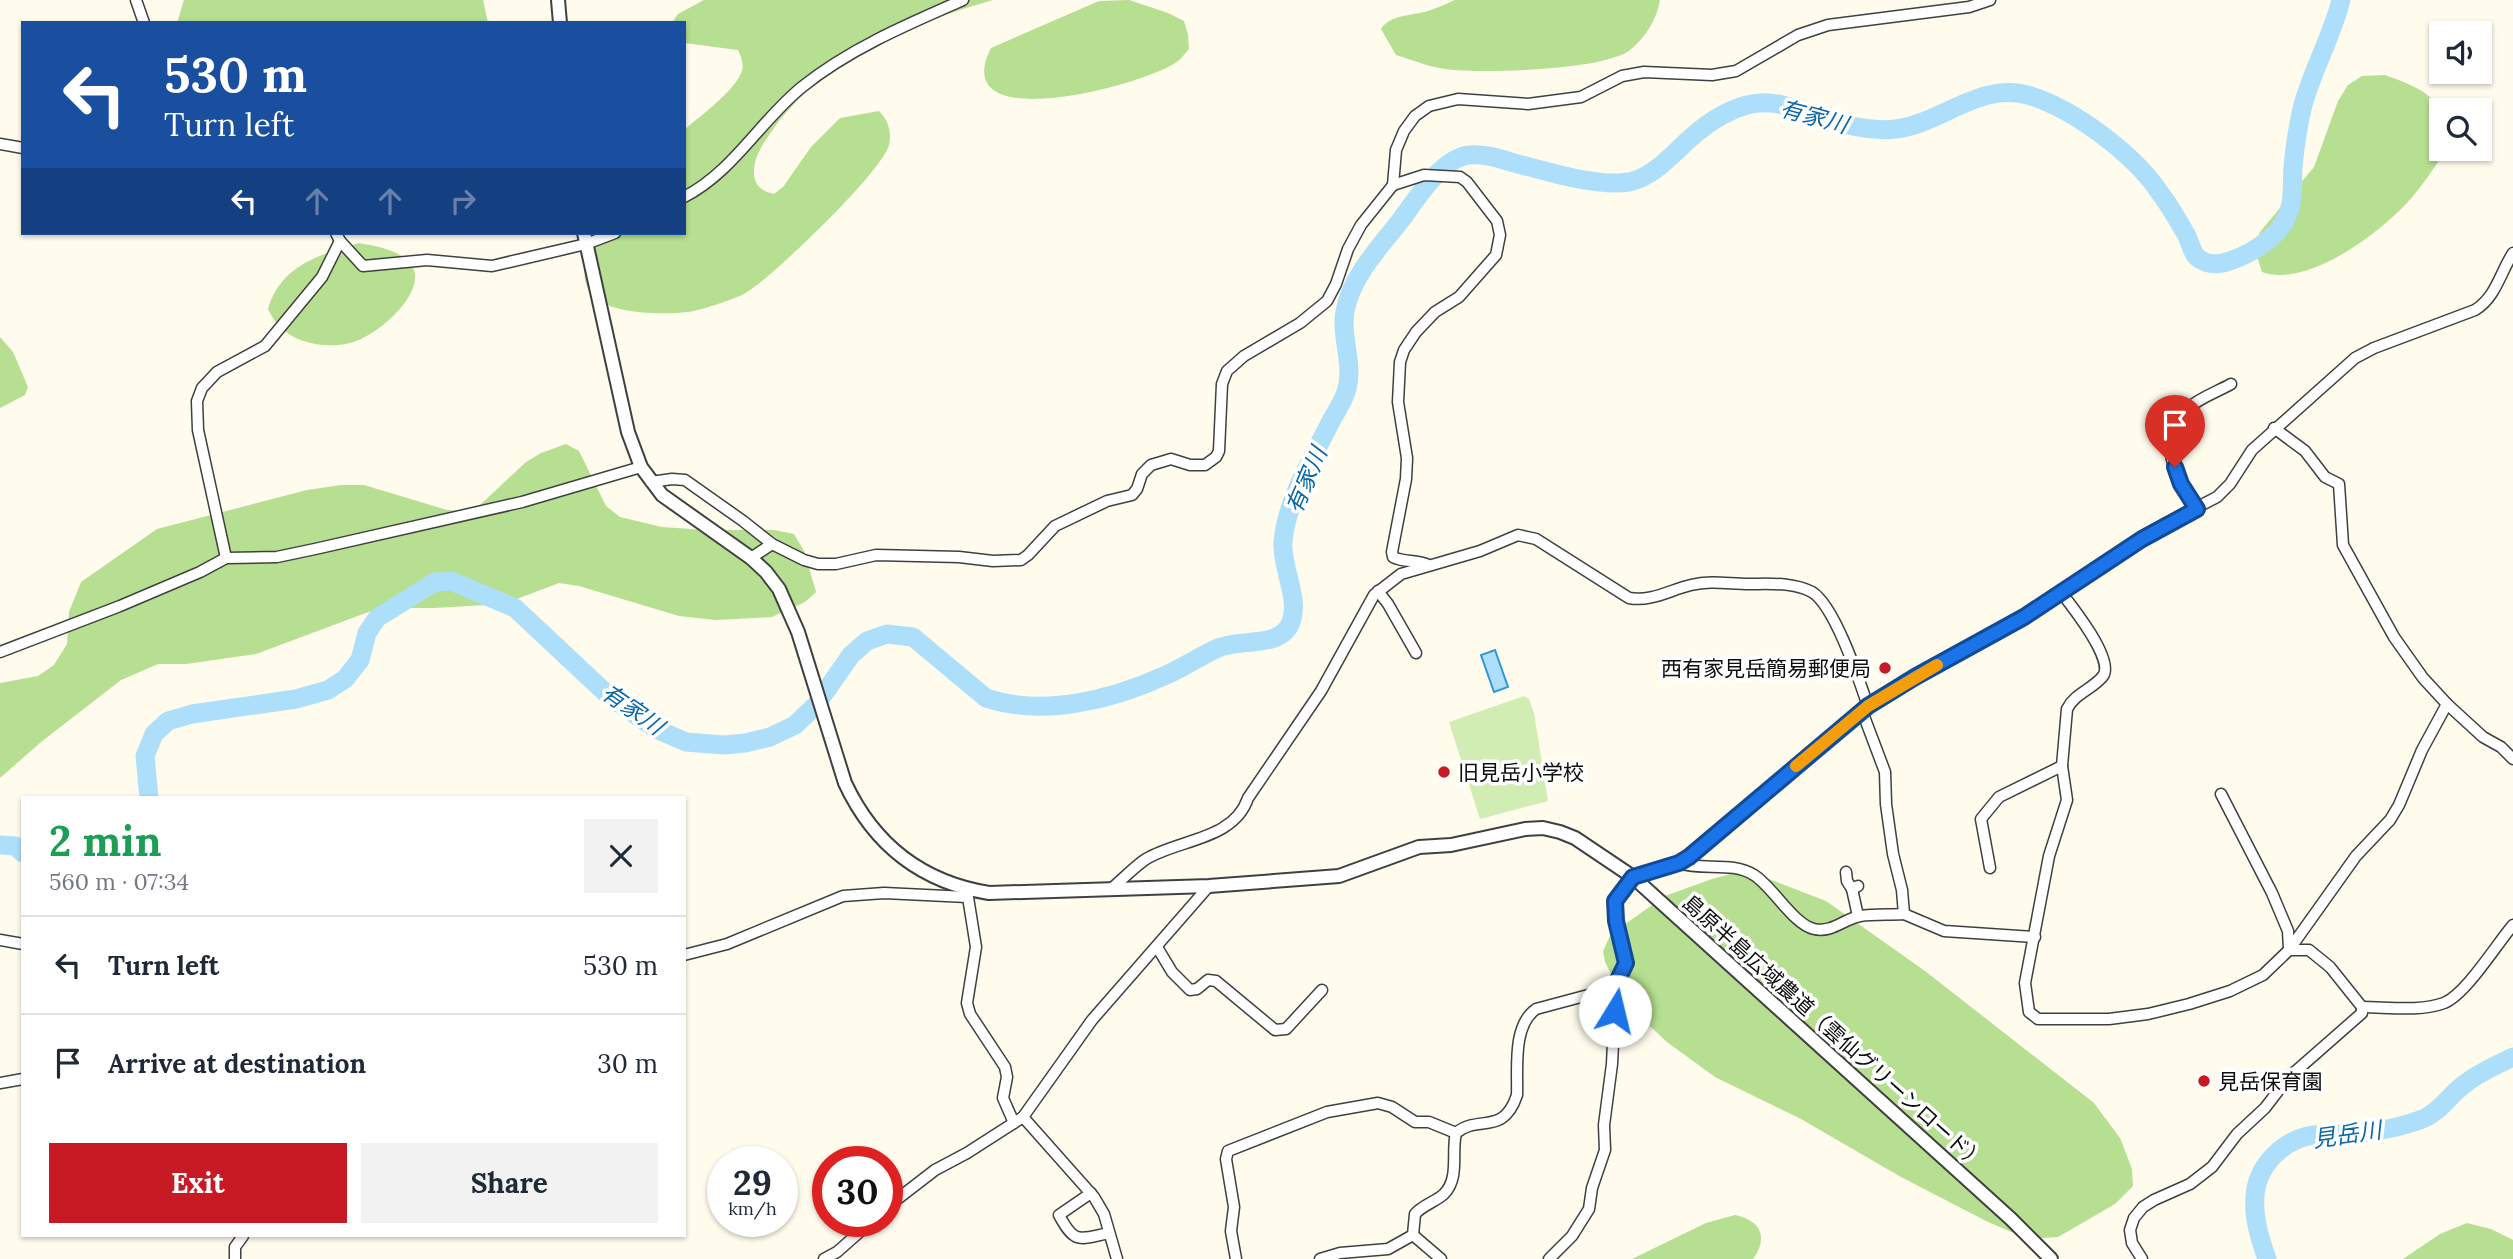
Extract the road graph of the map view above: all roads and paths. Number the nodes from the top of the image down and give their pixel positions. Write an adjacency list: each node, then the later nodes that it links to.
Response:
1 (136, 0): 5 (street)
2 (558, 0): 6 (street)
3 (963, 0): 10 (street)
4 (1990, 0): 9 (street)
5 (143, 21)
6 (560, 21)
7 (0, 145): 8 (street)
8 (21, 148)
9 (1393, 185): 20 (street); 23 (street)
10 (686, 196)
11 (603, 235): 13 (street)
12 (338, 237): 13 (street); 21 (street)
13 (585, 238): 17 (street, 島原半島広域農道（雲仙グリーンロード）)
14 (2513, 253): 16 (street)
15 (2231, 384): 19 (street)
16 (2274, 428): 19 (street); 28 (street)
17 (641, 467): 18 (street, 島原半島広域農道（雲仙グリーンロード）); 21 (street)
18 (652, 482): 20 (street); 22 (street, 島原半島広域農道（雲仙グリーンロード）)
19 (2197, 509): 25 (street)
20 (772, 544): 22 (street)
21 (226, 558): 26 (street)
22 (751, 558): 39 (street, 島原半島広域農道（雲仙グリーンロード）)
23 (1428, 565): 24 (street); 29 (street)
24 (1378, 591): 27 (street); 38 (street)
25 (2060, 591): 29 (street); 31 (street)
26 (0, 652)
27 (1416, 653)
28 (2447, 704): 30 (street); 47 (street)
29 (1865, 709): 33 (street); 40 (street)
30 (2513, 759)
31 (2062, 766): 34 (street); 43 (street)
32 (2221, 794): 47 (street)
33 (1679, 863): 36 (street); 41 (street)
34 (1990, 868)
35 (1846, 872): 41 (street)
36 (1633, 877): 37 (street, 島原半島広域農道（雲仙グリーンロード）); 49 (street); 69 (street, 島原半島広域農道（雲仙グリーンロード）)
37 (1209, 886): 38 (street, 島原半島広域農道（雲仙グリーンロード）); 46 (street)
38 (1112, 888): 39 (street, 島原半島広域農道（雲仙グリーンロード）)
39 (967, 893): 48 (street); 54 (street)
40 (1904, 914): 41 (street); 43 (street)
41 (1858, 916)
42 (2513, 925): 51 (street)
43 (2035, 937): 47 (street)
44 (0, 940): 45 (street)
45 (21, 944)
46 (1157, 947): 50 (street); 54 (street)
47 (2289, 950): 51 (street)
48 (686, 954)
49 (1616, 984): 55 (street); 68 (street)
50 (1322, 990)
51 (2362, 1007): 70 (street)
52 (21, 1079): 53 (street)
53 (0, 1083)
54 (1018, 1120): 56 (street); 57 (street)
55 (1456, 1133): 59 (street); 65 (street)
56 (1091, 1193): 58 (street); 58 (street)
57 (903, 1195)
58 (1109, 1233): 64 (street)
59 (1413, 1235): 66 (street); 67 (street)
60 (242, 1237): 62 (street)
61 (854, 1237): 63 (street)
62 (235, 1259)
63 (824, 1259)
64 (1117, 1259)
65 (1236, 1259)
66 (1320, 1259)
67 (1441, 1259)
68 (1549, 1259)
69 (2051, 1259)
70 (2142, 1259)

